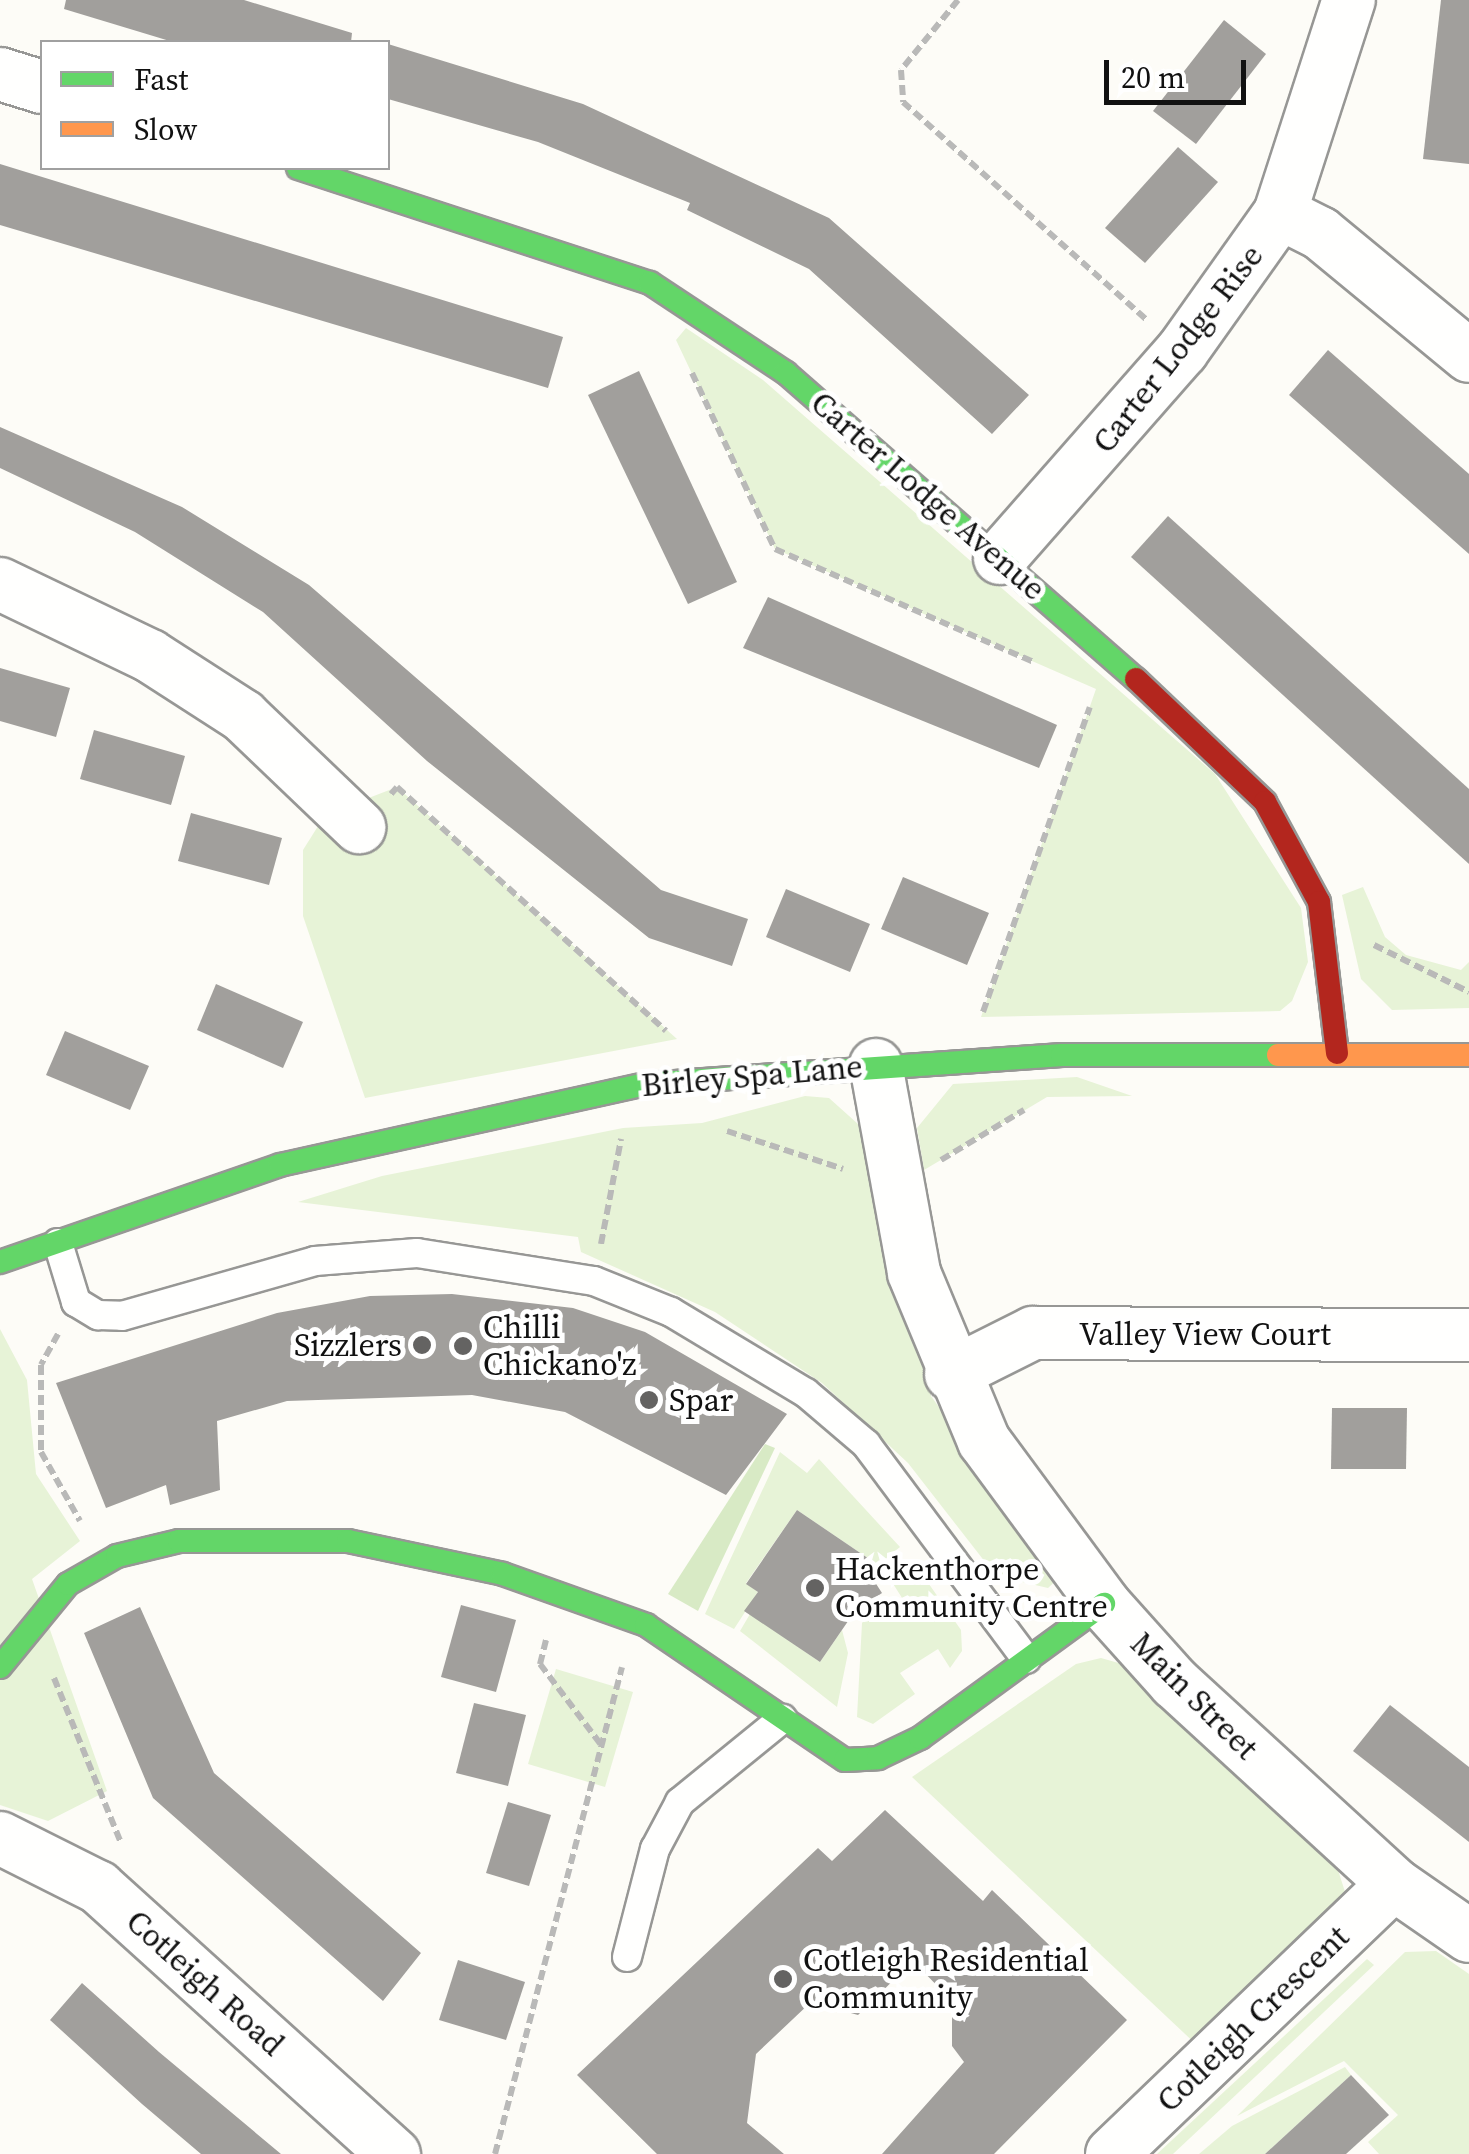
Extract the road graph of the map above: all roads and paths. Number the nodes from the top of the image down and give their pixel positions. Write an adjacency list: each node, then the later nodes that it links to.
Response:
1 (958, 0): 8 (path)
2 (1349, 0): 6 (street, Carter Lodge Rise)
3 (0, 74): 4 (street)
4 (40, 87)
5 (305, 170): 7 (street, Carter Lodge Avenue)
6 (1280, 213): 8 (street, Carter Lodge Rise); 9 (street)
7 (699, 313): 10 (street, Carter Lodge Avenue); 12 (path)
8 (1182, 351): 10 (street, Carter Lodge Rise)
9 (1469, 356)
10 (1000, 558): 19 (street, Carter Lodge Avenue)
11 (0, 584): 14 (street)
12 (1044, 666)
13 (1096, 689): 17 (path)
14 (359, 827): 18 (path)
15 (1365, 926): 16 (path)
16 (1469, 992)
17 (981, 1018)
18 (675, 1039)
19 (1338, 1053): 20 (street, Birley Spa Lane); 21 (street, Birley Spa Lane)
20 (1469, 1055)
21 (876, 1065): 27 (street, Birley Spa Lane); 32 (street, Main Street)
22 (1029, 1098): 23 (path)
23 (1011, 1100)
24 (738, 1120): 25 (path)
25 (720, 1122)
26 (605, 1131): 29 (path)
27 (58, 1243): 28 (street, Birley Spa Lane); 30 (lane)
28 (0, 1262)
29 (594, 1281): 30 (lane); 38 (lane)
30 (98, 1315): 33 (path)
31 (1469, 1335): 32 (street, Valley View Court)
32 (951, 1374): 35 (street, Main Street)
33 (108, 1561): 34 (street); 36 (street)
34 (558, 1590): 37 (street); 41 (path)
35 (1104, 1604): 38 (street); 43 (street, Main Street)
36 (32, 1618): 39 (street); 44 (path)
37 (634, 1621): 40 (street); 41 (path)
38 (1026, 1659): 40 (street)
39 (0, 1667)
40 (782, 1719): 46 (lane)
41 (603, 1746): 48 (path)
42 (0, 1838): 44 (street, Cotleigh Road)
43 (1394, 1884): 45 (street, Main Street); 49 (street, Cotleigh Crescent)
44 (98, 1886): 47 (street, Cotleigh Road)
45 (1469, 1936)
46 (627, 1957)
47 (394, 2154)
48 (495, 2154)
49 (1112, 2154)

